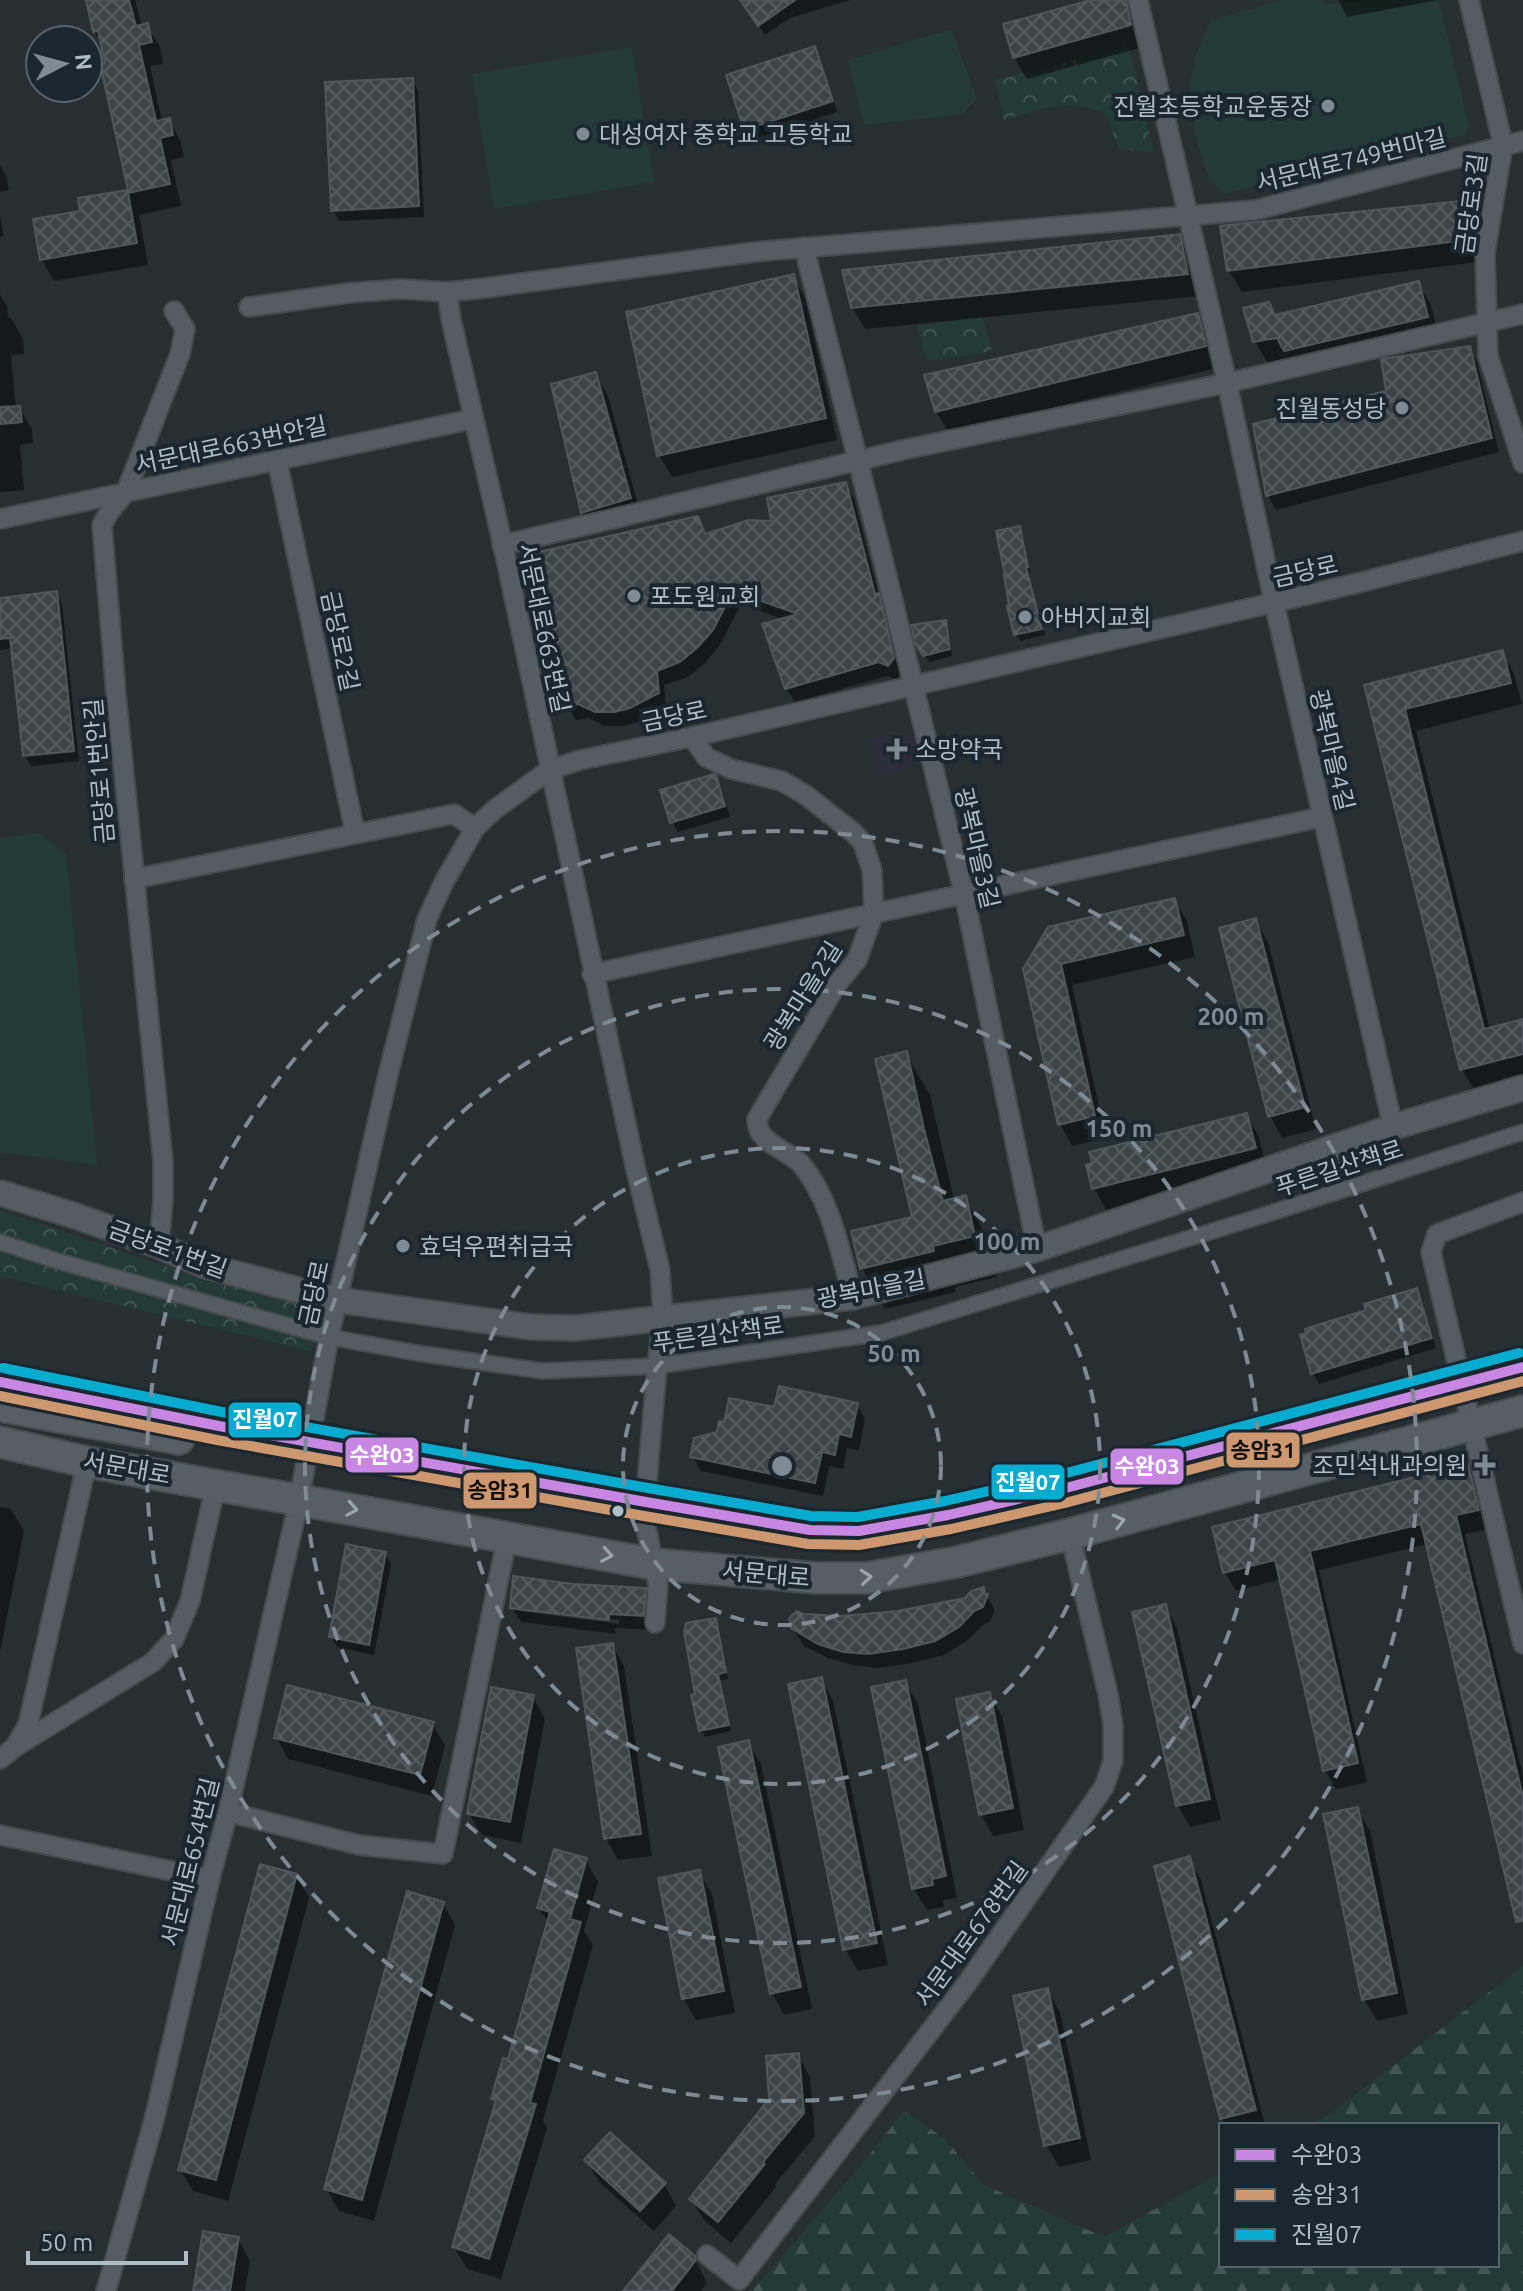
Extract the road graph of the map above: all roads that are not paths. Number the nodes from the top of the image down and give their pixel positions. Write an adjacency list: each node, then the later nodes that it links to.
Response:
1 (1138, 0): 5 (street, 광복마을4길)
2 (1469, 0): 4 (street, 금당로3길)
3 (1523, 141): 4 (street, 서문대로749번마길)
4 (1503, 145): 5 (street, 서문대로749번마길); 11 (street, 금당로3길)
5 (1190, 217): 6 (street, 서문대로749번마길); 12 (street, 광복마을4길)
6 (804, 247): 7 (street, 서문대로749번마길); 15 (street, 광복마을3길)
7 (447, 292): 8 (street, 서문대로749번마길); 13 (street, 서문대로663번길)
8 (249, 307)
9 (174, 311): 17 (street, 금당로1번안길)
10 (1523, 314): 11 (street)
11 (1487, 322): 12 (street); 16 (street, 금당로3길)
12 (1227, 383): 15 (street); 21 (street, 광복마을4길)
13 (473, 419): 14 (street, 서문대로663번안길); 20 (street, 서문대로663번길)
14 (277, 460): 17 (street, 서문대로663번안길); 27 (street, 금당로2길)
15 (857, 461): 20 (street); 22 (street, 광복마을3길)
16 (1523, 463)
17 (126, 492): 18 (street, 서문대로663번안길); 28 (street, 금당로1번안길)
18 (0, 519)
19 (1523, 541): 21 (street, 금당로)
20 (502, 545): 24 (street, 서문대로663번길)
21 (1274, 602): 22 (street, 금당로); 25 (street, 광복마을4길)
22 (914, 686): 23 (street, 금당로); 29 (street, 광복마을3길)
23 (692, 737): 24 (street, 금당로); 30 (street, 광복마을2길)
24 (549, 770): 26 (street, 금당로); 31 (street, 서문대로663번길)
25 (1322, 817): 29 (street); 33 (street, 광복마을4길)
26 (475, 828): 27 (street); 41 (street, 금당로)
27 (355, 833): 28 (street)
28 (134, 879): 38 (street, 금당로1번안길)
29 (964, 894): 30 (street); 39 (street, 광복마을3길)
30 (874, 913): 31 (street); 40 (street, 광복마을2길)
31 (592, 974): 42 (street, 서문대로663번길)
32 (1523, 1088): 33 (street, 광복마을길)
33 (1393, 1127): 39 (street, 광복마을길)
34 (1523, 1132): 44 (street, 푸른길산책로)
35 (0, 1193): 38 (street, 금당로1번길)
36 (1523, 1202): 47 (street)
37 (0, 1242): 43 (street, 푸른길산책로)
38 (159, 1246): 41 (street, 금당로1번길)
39 (1037, 1249): 40 (street, 광복마을길)
40 (853, 1297): 42 (street, 광복마을길)
41 (337, 1300): 42 (street, 광복마을길); 43 (street, 금당로)
42 (663, 1318): 44 (street, 서문대로663번길)
43 (329, 1337): 44 (street, 푸른길산책로); 53 (street, 금당로)
44 (657, 1366): 57 (street, 서문대로663번길)
45 (1523, 1367): 47 (main road, 서문대로)
46 (0, 1382): 50 (main road, 서문대로)
47 (1463, 1383): 51 (street); 57 (main road, 서문대로)
48 (0, 1406): 50 (main road)
49 (1523, 1411): 51 (main road, 서문대로)
50 (171, 1417): 53 (main road, 서문대로)
51 (1472, 1424): 58 (main road, 서문대로, one-way to 51); 62 (street)
52 (0, 1442): 54 (main road, 서문대로)
53 (310, 1442): 56 (street, 서문대로654번길); 57 (main road, 서문대로)
54 (87, 1462): 55 (main road, 서문대로); 63 (street)
55 (216, 1484): 56 (main road, 서문대로); 63 (street)
56 (299, 1500): 59 (main road, 서문대로, one-way to 59); 64 (street, 서문대로654번길)
57 (646, 1502): 60 (street, 서문대로663번길)
58 (1070, 1534): 60 (main road, 서문대로, one-way to 58); 67 (street, 서문대로678번길)
59 (507, 1538): 60 (main road, 서문대로, one-way to 60); 64 (street)
60 (654, 1564): 61 (street, 서문대로663번길)
61 (655, 1623)
62 (1523, 1644)
63 (8, 1753)
64 (228, 1812): 66 (street, 서문대로654번길)
65 (0, 1835): 66 (street)
66 (210, 1879): 68 (street, 서문대로654번길)
67 (707, 2255)
68 (106, 2291)

